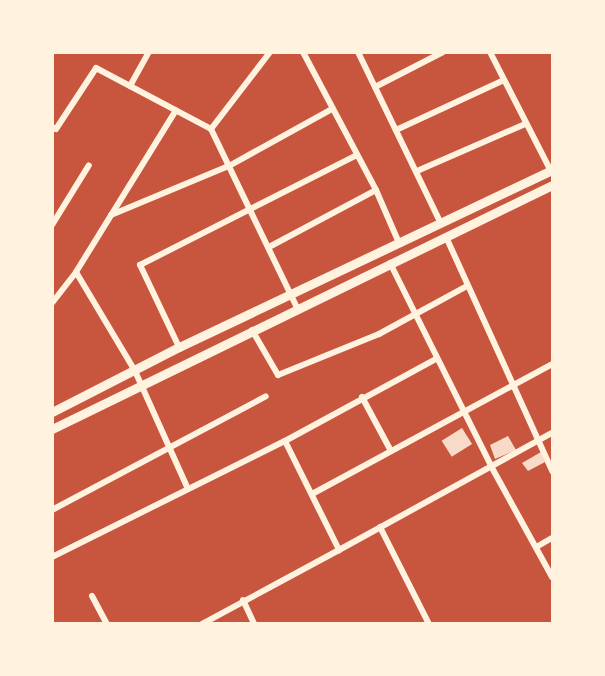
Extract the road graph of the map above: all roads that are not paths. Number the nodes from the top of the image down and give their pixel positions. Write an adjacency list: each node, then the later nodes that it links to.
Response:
1 (149, 52): 8 (street)
2 (270, 52): 14 (street)
3 (303, 52): 10 (street)
4 (358, 52): 9 (street)
5 (443, 52): 9 (street)
6 (490, 52): 7 (street)
7 (504, 80): 12 (street); 15 (street)
8 (130, 86): 11 (street); 13 (street)
9 (375, 87): 15 (street)
10 (332, 108): 16 (street); 18 (street)
11 (176, 110): 14 (street); 26 (street)
12 (525, 123): 19 (street); 20 (street)
13 (52, 127)
14 (211, 129): 18 (street)
15 (396, 130): 19 (street)
16 (357, 155): 22 (street); 24 (street)
17 (89, 165): 25 (street)
18 (229, 166): 24 (street); 26 (street)
19 (417, 171): 27 (street)
20 (552, 171): 27 (main road)
21 (552, 184): 29 (main road)
22 (376, 190): 30 (street); 31 (street)
23 (52, 208): 25 (street)
24 (250, 209): 31 (street); 40 (street)
25 (60, 213): 28 (street)
26 (111, 215): 33 (street)
27 (440, 222): 30 (main road)
28 (52, 225)
29 (447, 239): 32 (main road); 34 (street)
30 (399, 243): 35 (main road)
31 (269, 247): 35 (street)
32 (390, 263): 37 (main road); 38 (street)
33 (76, 272): 36 (street); 43 (street)
34 (467, 286): 38 (street); 45 (street)
35 (291, 294): 37 (street); 40 (main road)
36 (52, 303)
37 (297, 308): 39 (main road)
38 (414, 314): 39 (street); 41 (street)
39 (252, 330): 44 (main road)
40 (179, 347): 43 (main road)
41 (436, 359): 47 (street); 49 (street)
42 (552, 364): 45 (street)
43 (135, 371): 44 (street); 48 (main road)
44 (141, 384): 50 (main road); 54 (street)
45 (513, 386): 49 (street); 53 (street)
46 (266, 396): 54 (street)
47 (362, 397): 52 (street); 55 (street)
48 (52, 412)
49 (464, 412): 55 (street); 56 (street)
50 (52, 429)
51 (552, 433): 53 (street)
52 (285, 441): 58 (street); 59 (street)
53 (538, 441): 56 (street); 57 (street)
54 (169, 448): 58 (street); 60 (street)
55 (390, 452): 59 (street)
56 (491, 466): 61 (street); 63 (street)
57 (552, 471)
58 (188, 489): 65 (street)
59 (312, 494): 64 (street)
60 (52, 510)
61 (380, 527): 64 (street); 72 (street)
62 (552, 538): 63 (street)
63 (538, 546): 66 (street)
64 (339, 550): 68 (street)
65 (52, 557)
66 (552, 577)
67 (92, 596): 69 (street)
68 (243, 600): 70 (street); 71 (street)
69 (107, 624)
70 (202, 624)
71 (254, 624)
72 (429, 624)

